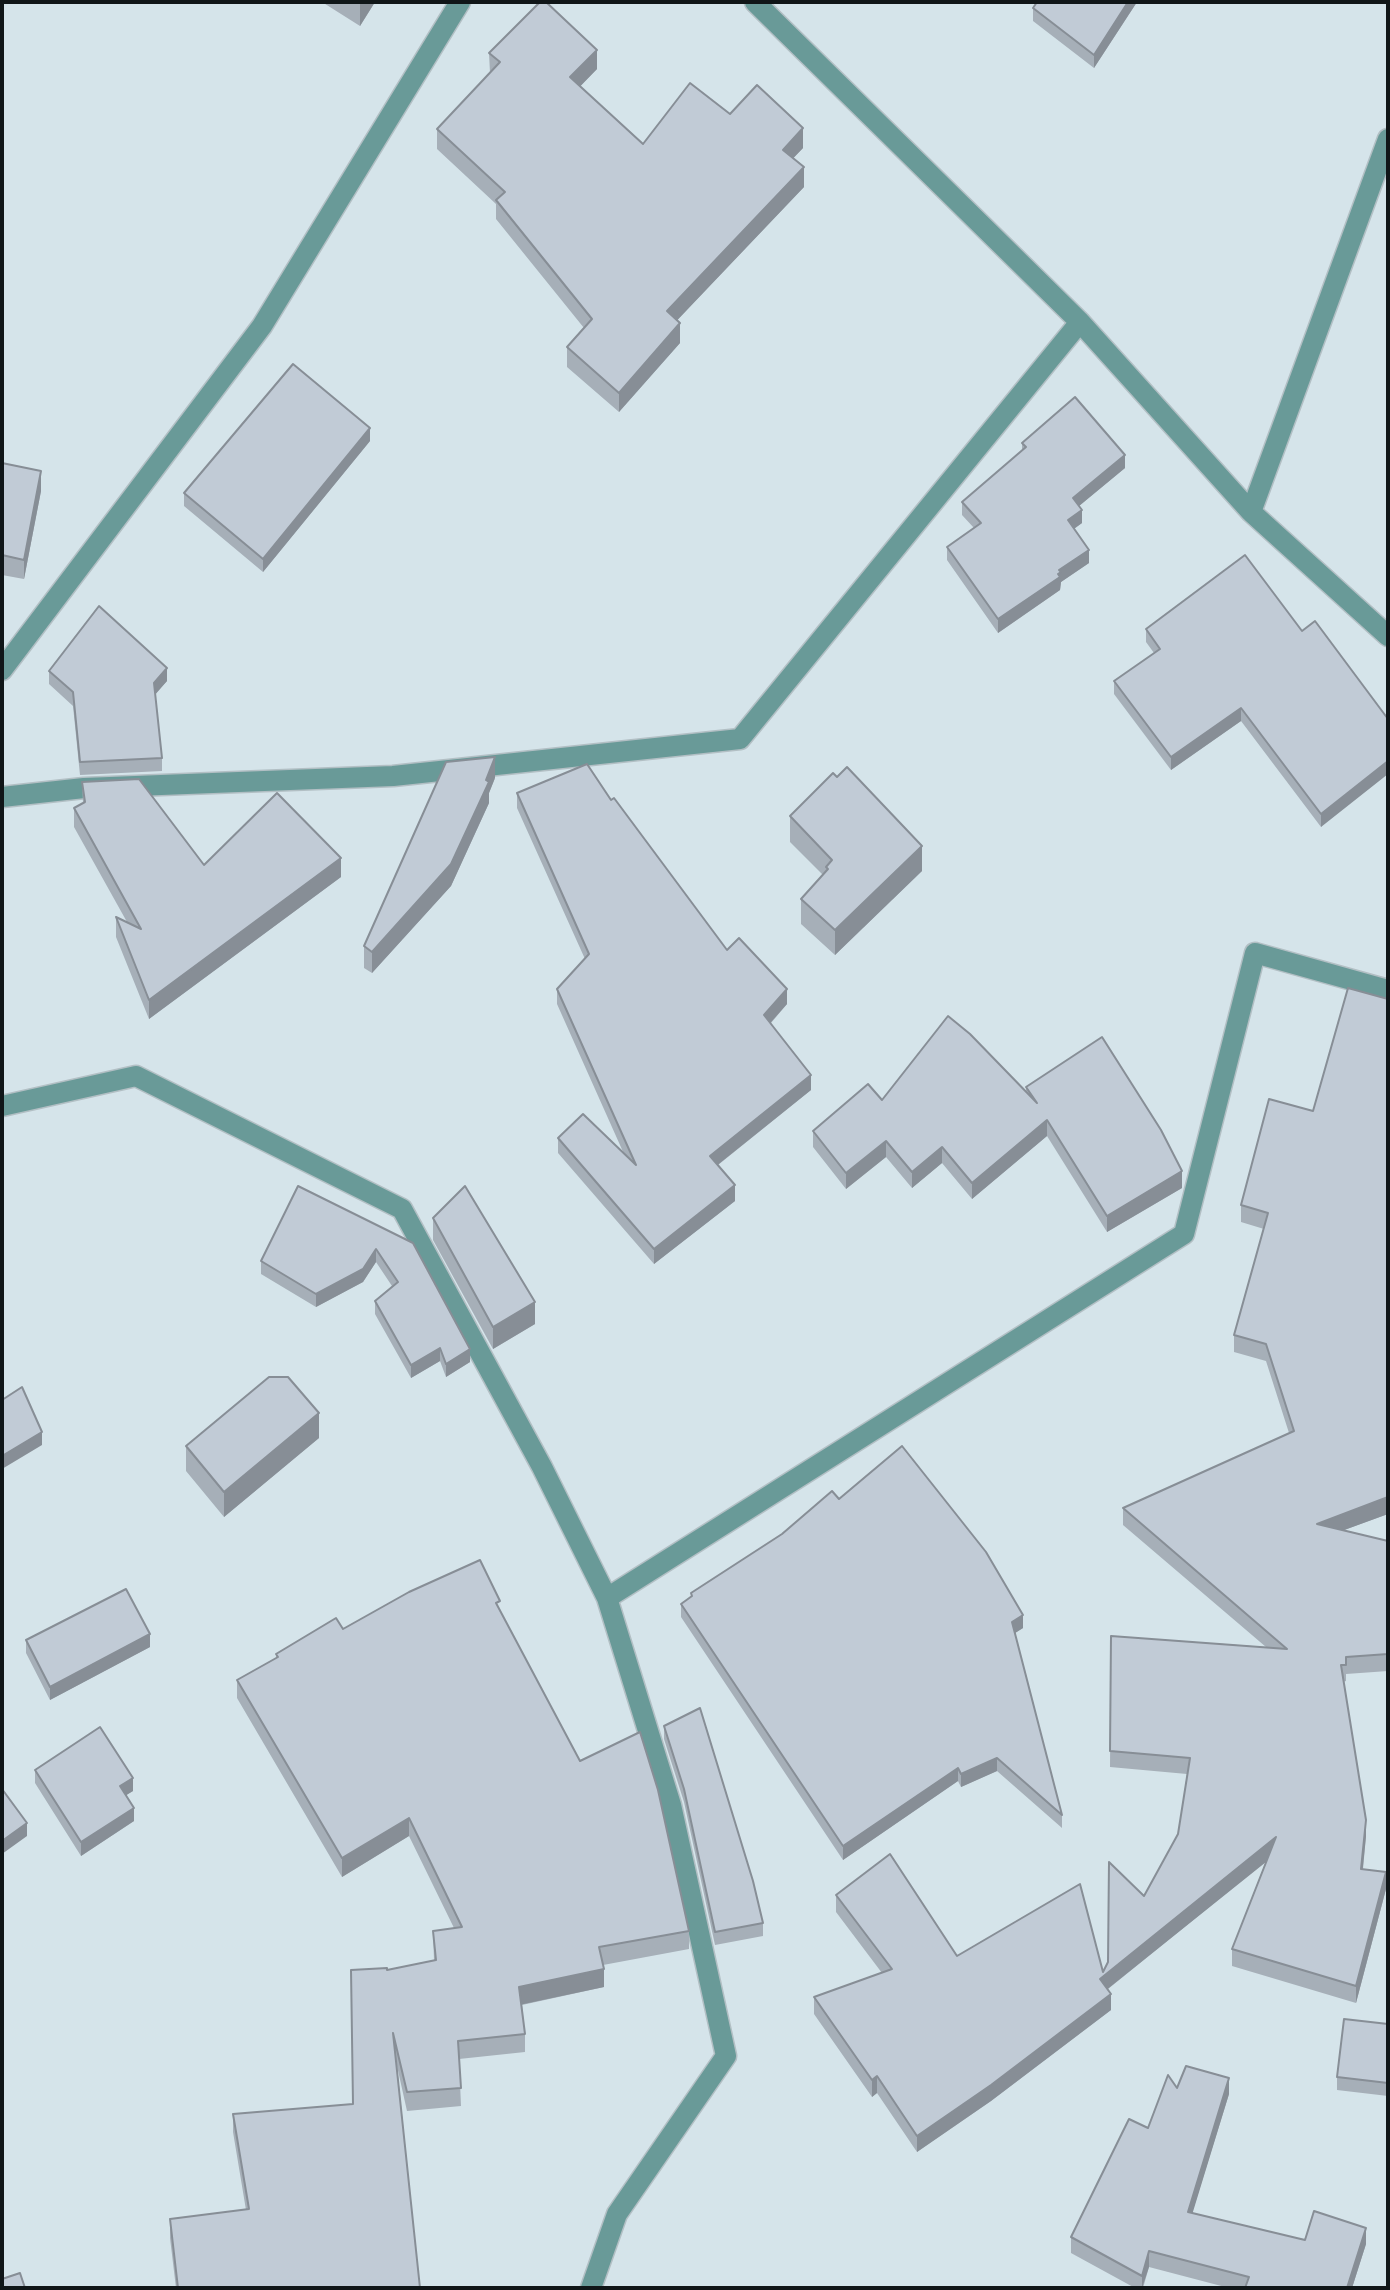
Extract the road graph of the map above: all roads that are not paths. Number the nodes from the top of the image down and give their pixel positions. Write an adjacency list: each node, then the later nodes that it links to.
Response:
1 (460, 2): 7 (street)
2 (755, 2): 4 (street)
3 (1388, 139): 5 (street)
4 (1080, 322): 5 (street); 8 (street)
5 (1251, 512): 6 (street)
6 (1388, 636)
7 (2, 670)
8 (2, 797)
9 (1388, 990): 11 (street)
10 (2, 1106): 11 (street)
11 (607, 1598): 12 (street)
12 (591, 2288)

